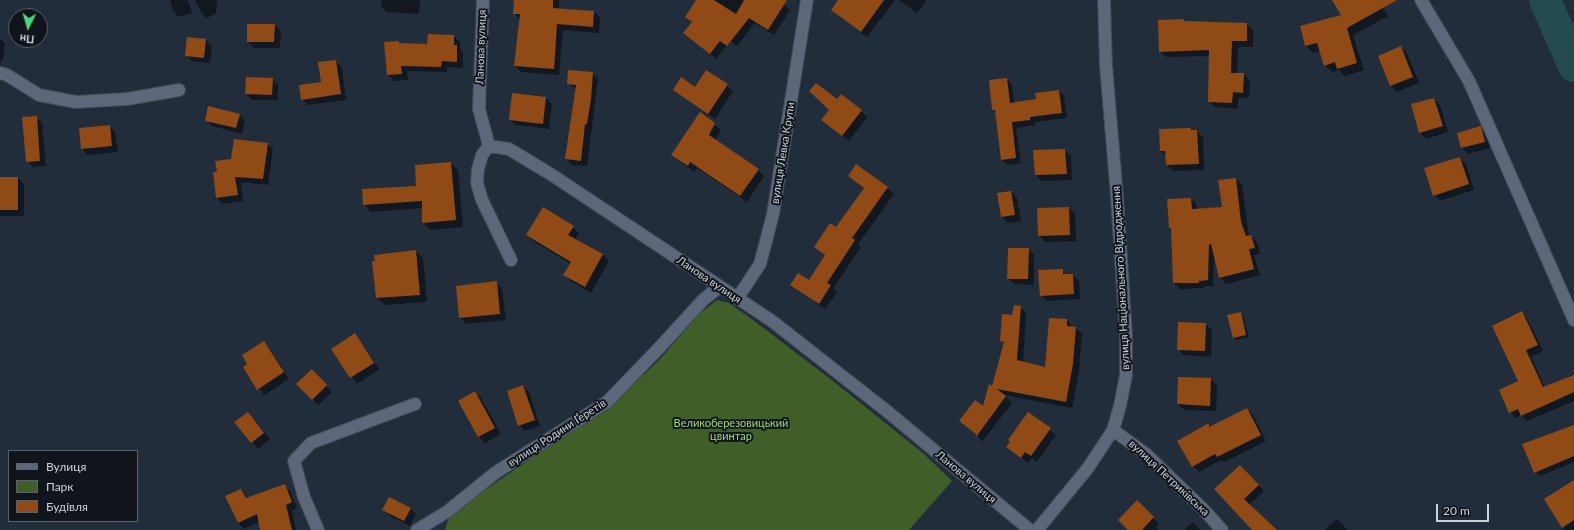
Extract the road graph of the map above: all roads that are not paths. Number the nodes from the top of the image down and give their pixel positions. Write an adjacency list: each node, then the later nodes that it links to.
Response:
1 (483, 0): 7 (street, Ланова вулиця)
2 (807, 0): 10 (street, вулиця Левка Крупи)
3 (1104, 0): 13 (street, вулиця Національного Відродження)
4 (1421, 0): 11 (street)
5 (0, 73): 6 (street)
6 (179, 90)
7 (489, 146): 8 (street); 9 (street, Ланова вулиця)
8 (511, 260)
9 (719, 287): 10 (street, Ланова вулиця); 15 (street, вулиця Родини Ґеретів)
10 (737, 299): 16 (street, Ланова вулиця)
11 (1574, 320)
12 (415, 404): 14 (street)
13 (1113, 430): 17 (street, вулиця Національного Відродження); 18 (street, вулиця Петриківська)
14 (318, 530)
15 (417, 530)
16 (1030, 530)
17 (1037, 530)
18 (1222, 530)

